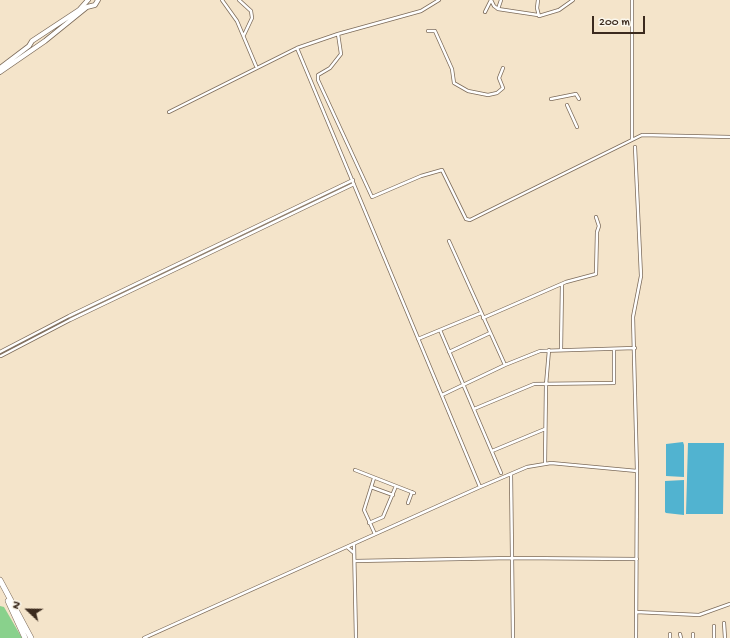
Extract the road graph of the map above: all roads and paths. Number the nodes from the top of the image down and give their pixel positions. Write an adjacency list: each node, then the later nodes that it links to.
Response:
1 (88, 0): 10 (main road); 14 (main road)
2 (222, 0): 18 (street)
3 (239, 0): 18 (street)
4 (439, 0): 17 (street)
5 (491, 0): 11 (street); 12 (street)
6 (501, 0): 11 (street)
7 (538, 0): 13 (street)
8 (573, 0): 13 (street)
9 (632, 0): 32 (street)
10 (95, 2): 16 (main road)
11 (498, 9): 13 (street)
12 (485, 12)
13 (538, 15)
14 (48, 29): 16 (main road); 19 (main road)
15 (428, 31): 24 (street)
16 (52, 34): 20 (main road)
17 (338, 34): 21 (street); 32 (street)
18 (243, 35): 22 (street)
19 (31, 42): 20 (main road); 23 (main road)
20 (34, 48): 25 (main road)
21 (297, 48): 22 (street); 34 (street)
22 (256, 66): 29 (street)
23 (0, 68)
24 (503, 68)
25 (0, 72)
26 (550, 98): 27 (street)
27 (579, 99)
28 (567, 105): 30 (street)
29 (169, 112)
30 (577, 127)
31 (730, 136): 32 (street)
32 (632, 139)
33 (635, 147): 43 (street)
34 (353, 182): 42 (street); 48 (street)
35 (596, 216): 37 (street)
36 (449, 241): 38 (street)
37 (562, 284): 39 (street); 46 (street)
38 (480, 313): 39 (street); 40 (street)
39 (483, 318): 41 (street)
40 (440, 330): 42 (street); 47 (street)
41 (490, 333): 47 (street); 50 (street)
42 (418, 339): 53 (street)
43 (635, 348): 44 (street); 59 (street)
44 (614, 349): 46 (street); 52 (street)
45 (549, 350): 46 (street); 50 (street); 52 (street)
46 (561, 350)
47 (449, 352): 51 (street)
48 (0, 353): 49 (street)
49 (0, 360)
50 (504, 365): 51 (street)
51 (463, 384): 53 (street); 54 (street)
52 (546, 385): 54 (street); 55 (street)
53 (442, 395): 65 (street)
54 (474, 409): 56 (street)
55 (545, 429): 56 (street); 57 (street)
56 (492, 451): 60 (street)
57 (545, 463): 59 (street); 61 (street)
58 (355, 470): 62 (street)
59 (638, 471): 74 (street)
60 (501, 473)
61 (511, 474): 65 (street); 73 (street)
62 (374, 478): 63 (street); 64 (street)
63 (396, 486): 66 (street); 67 (street)
64 (371, 487): 66 (street); 68 (street)
65 (480, 487): 69 (street)
66 (393, 495): 68 (street)
67 (408, 503)
68 (369, 523): 69 (street)
69 (375, 534): 70 (street)
70 (354, 544): 71 (street); 72 (street)
71 (347, 547): 72 (street); 87 (street)
72 (354, 553): 75 (street)
73 (512, 558): 74 (street); 75 (street); 89 (street)
74 (637, 559): 79 (street)
75 (355, 561): 88 (street)
76 (0, 580): 86 (highway)
77 (0, 586): 85 (highway)
78 (730, 604): 79 (street)
79 (636, 612): 90 (street)
80 (724, 623): 95 (street)
81 (714, 626): 94 (street)
82 (670, 634): 91 (street)
83 (680, 634): 92 (street)
84 (693, 634): 93 (street)
85 (25, 638)
86 (31, 638)
87 (144, 638)
88 (356, 638)
89 (513, 638)
90 (636, 638)
91 (670, 638)
92 (680, 638)
93 (693, 638)
94 (714, 638)
95 (725, 638)

